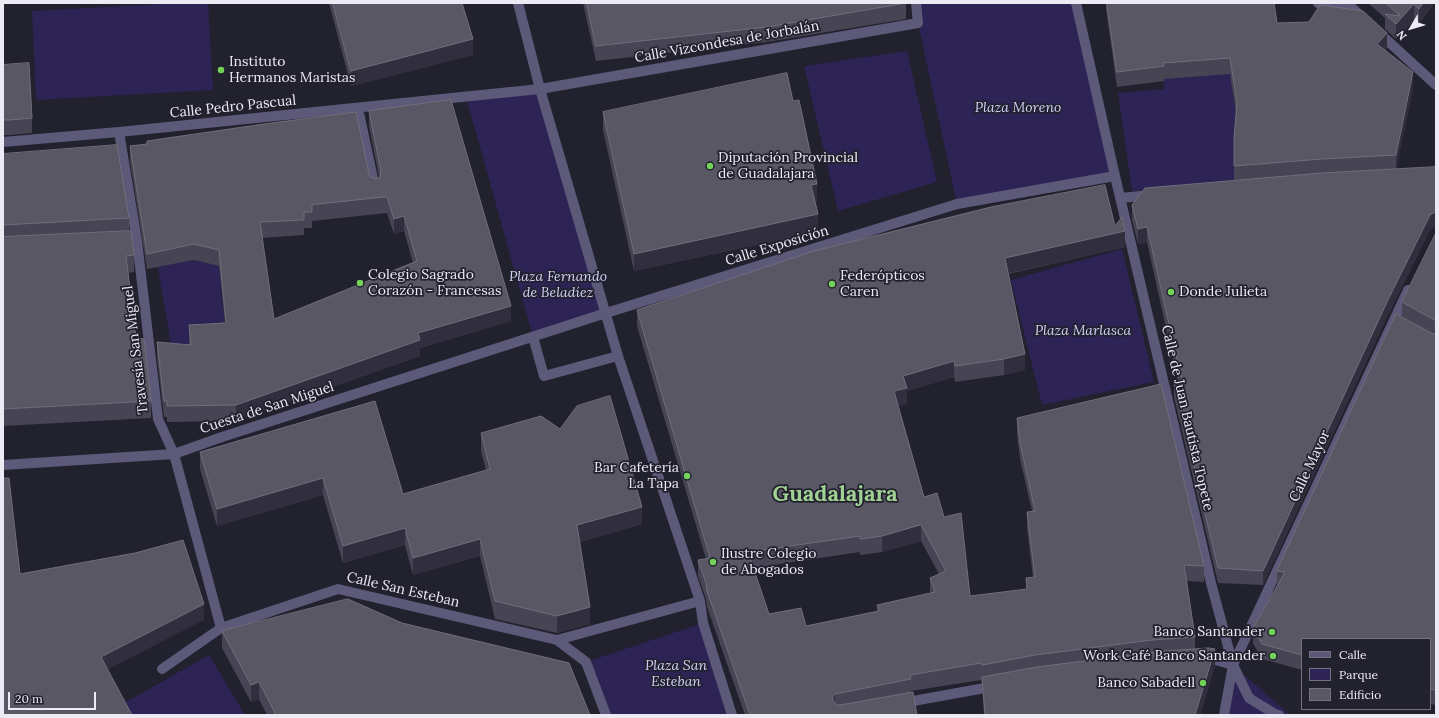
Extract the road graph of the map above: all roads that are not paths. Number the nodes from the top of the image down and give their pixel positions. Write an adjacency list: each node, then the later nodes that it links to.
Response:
1 (518, 3): 7 (street)
2 (916, 3): 7 (street, Calle Vizcondesa de Jorbalán)
3 (1076, 3): 11 (street)
4 (1318, 3): 5 (street)
5 (1348, 5): 6 (street)
6 (1436, 84)
7 (540, 89): 8 (street, Calle Pedro Pascual); 16 (street)
8 (358, 108): 9 (street, Calle Pedro Pascual); 12 (street)
9 (119, 132): 10 (street, Calle Pedro Pascual); 21 (street, Travesía San Miguel)
10 (3, 142)
11 (1115, 176): 14 (street, Calle de Juan Bautista Topete); 16 (street, Calle Exposición)
12 (375, 188)
13 (1160, 195): 14 (street)
14 (1122, 198): 27 (street, Calle de Juan Bautista Topete)
15 (1413, 280): 17 (street, Calle Mayor)
16 (606, 313): 19 (street); 20 (street)
17 (1393, 320): 18 (street); 27 (street, Calle Mayor)
18 (1405, 326)
19 (533, 337): 20 (street); 21 (street, Cuesta de San Miguel)
20 (618, 356): 23 (street)
21 (174, 454): 22 (street, Cuesta de San Miguel); 24 (street, Travesía San Miguel)
22 (3, 465)
23 (700, 601): 25 (street); 32 (street)
24 (220, 628): 25 (street, Calle San Esteban); 28 (street, Calle San Esteban)
25 (557, 640): 31 (street)
26 (1193, 659): 27 (street)
27 (1233, 665): 33 (street, Calle Mayor); 34 (street)
28 (162, 668)
29 (1005, 684): 30 (street)
30 (889, 706)
31 (606, 715)
32 (732, 715)
33 (1224, 715)
34 (1279, 715)

